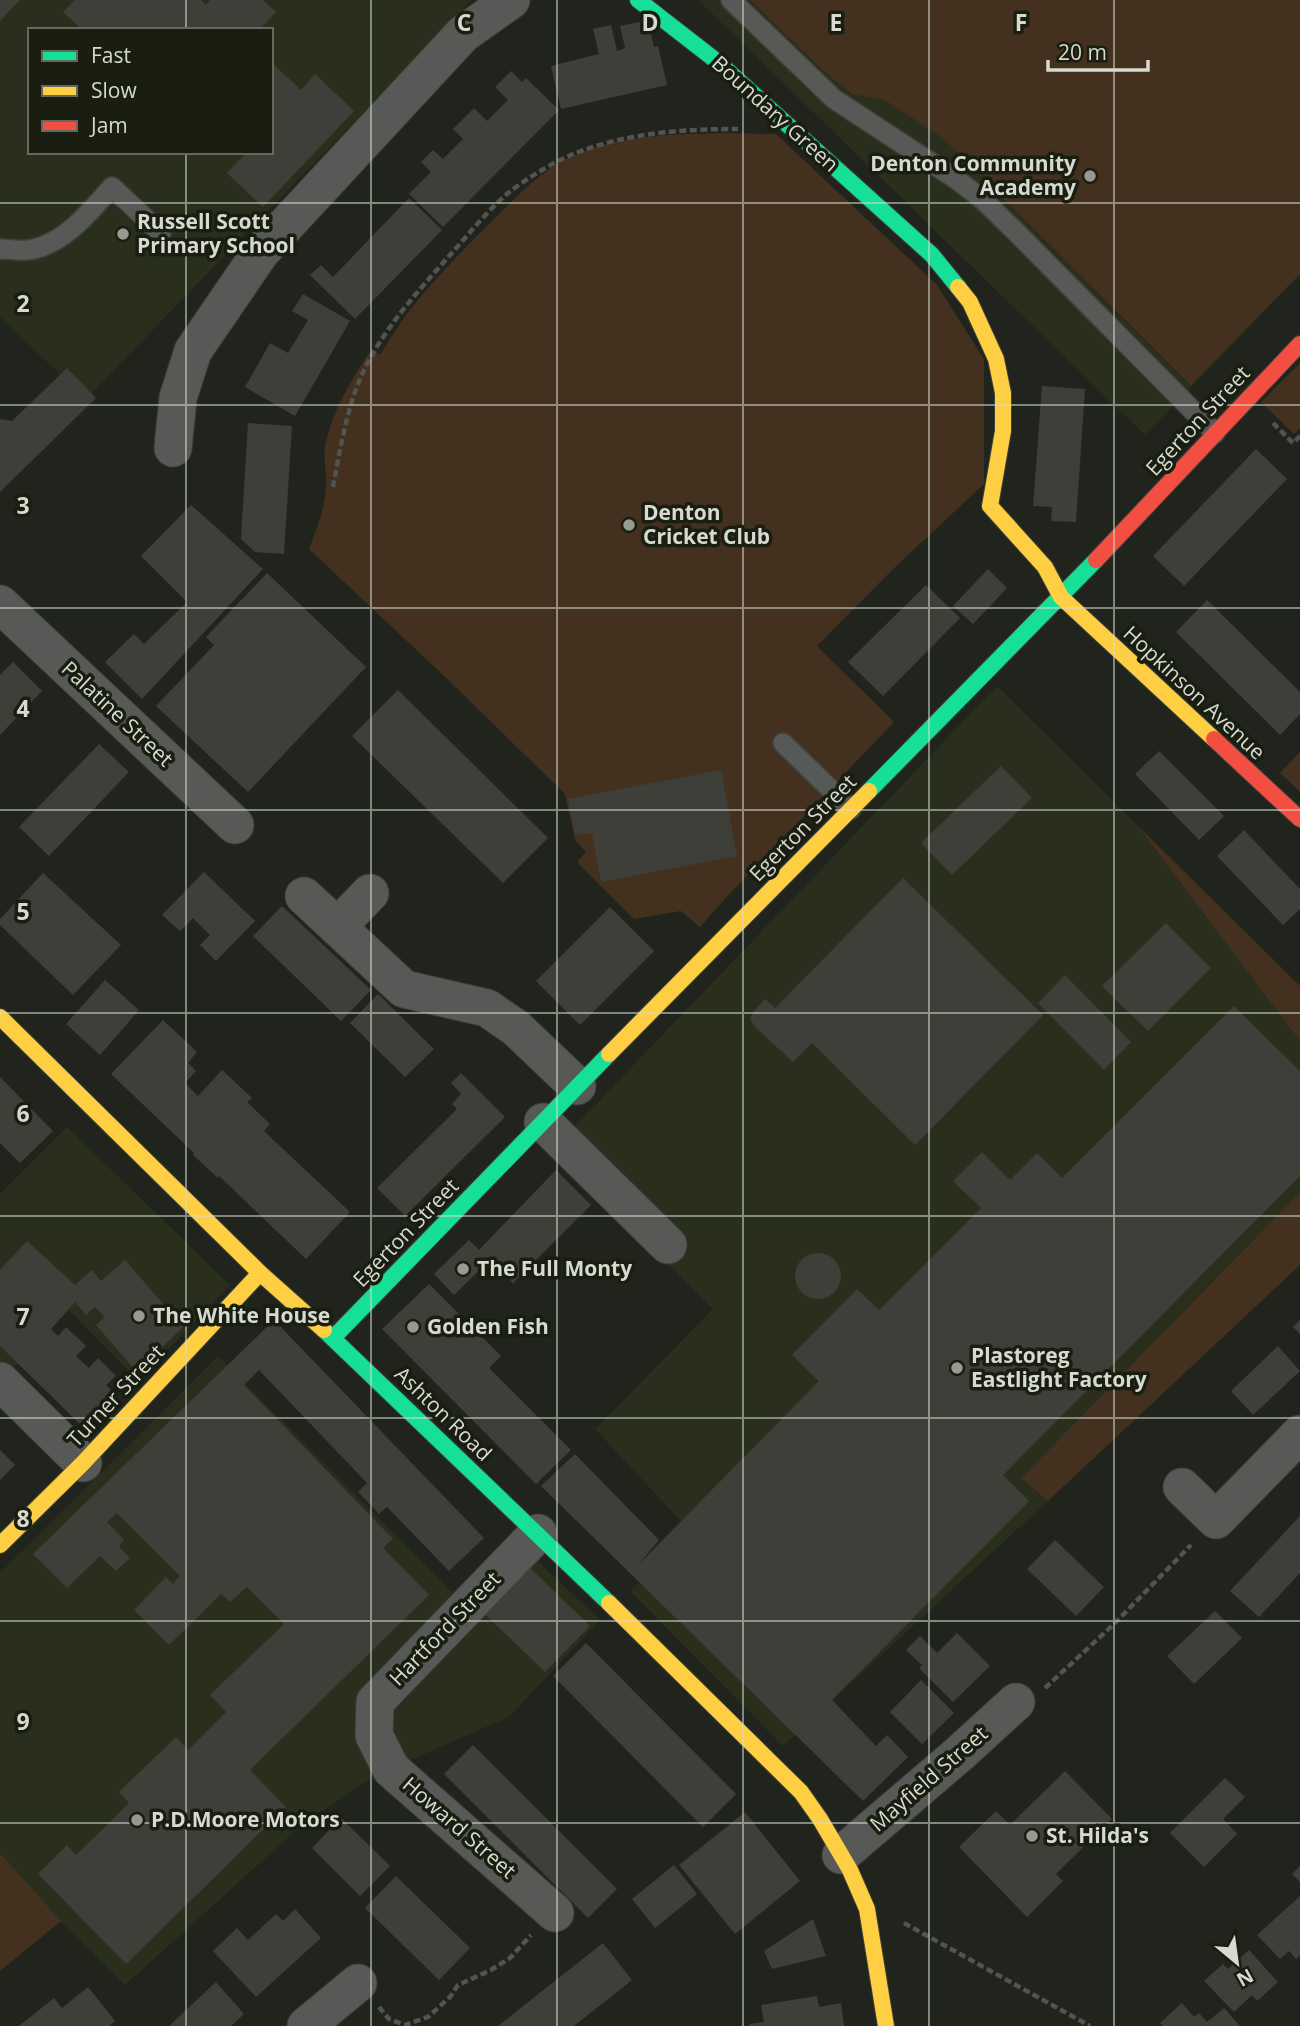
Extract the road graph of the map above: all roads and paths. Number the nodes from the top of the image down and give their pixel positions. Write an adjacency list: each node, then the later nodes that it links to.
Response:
1 (511, 0): 9 (street)
2 (638, 0): 4 (main road, Boundary Green)
3 (731, 0): 8 (lane)
4 (791, 129): 10 (path); 11 (main road, Boundary Green)
5 (161, 233): 6 (lane)
6 (0, 249)
7 (1300, 344): 8 (main road, Egerton Street)
8 (1215, 433): 11 (main road, Egerton Street)
9 (173, 448)
10 (333, 487)
11 (1060, 597): 14 (main road, Egerton Street); 15 (main road, Hopkinson Avenue)
12 (0, 604): 16 (street, Palatine Street)
13 (783, 743): 14 (lane)
14 (851, 809): 21 (main road, Egerton Street)
15 (1300, 819)
16 (235, 825)
17 (370, 893): 19 (street)
18 (304, 896): 19 (street)
19 (337, 927): 21 (street)
20 (0, 1017): 24 (main road, Ashton Road)
21 (578, 1086): 22 (main road, Egerton Street)
22 (543, 1122): 23 (street); 25 (main road, Egerton Street)
23 (668, 1245)
24 (260, 1273): 25 (main road, Ashton Road); 28 (main road, Turner Street)
25 (333, 1338): 31 (main road, Ashton Road)
26 (0, 1381): 28 (street)
27 (1300, 1434): 30 (street)
28 (83, 1462): 32 (main road, Turner Street)
29 (1182, 1487): 30 (street)
30 (1216, 1520): 33 (path)
31 (538, 1533): 34 (street, Hartford Street); 35 (main road, Ashton Road)
32 (0, 1545)
33 (1016, 1702): 35 (street, Mayfield Street)
34 (374, 1735): 37 (street, Howard Street)
35 (841, 1855): 36 (main road, Ashton Road)
36 (867, 1909): 40 (main road, Ashton Road); 41 (path)
37 (555, 1913): 38 (path)
38 (358, 1983): 39 (street)
39 (306, 2026)
40 (886, 2026)
41 (1090, 2026)

